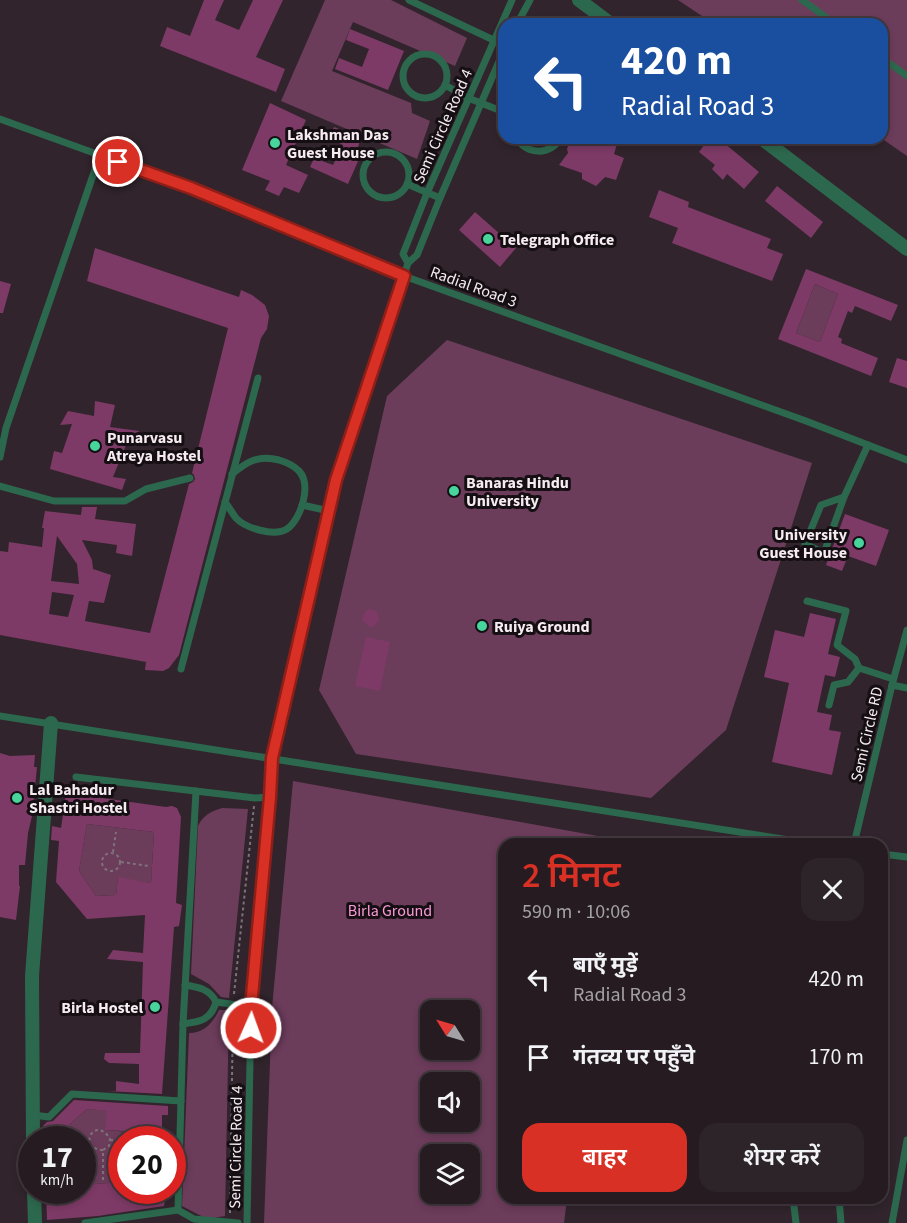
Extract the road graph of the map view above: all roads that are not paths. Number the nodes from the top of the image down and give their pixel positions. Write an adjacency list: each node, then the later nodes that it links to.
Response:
1 (409, 0): 11 (lane)
2 (512, 0): 6 (lane, Semi Circle Road 4)
3 (530, 0): 7 (lane)
4 (579, 0): 8 (street)
5 (802, 0): 9 (lane)
6 (504, 18)
7 (520, 18)
8 (602, 18)
9 (827, 18)
10 (498, 31): 11 (lane, Semi Circle Road 4)
11 (494, 40): 12 (lane); 17 (lane, Semi Circle Road 4)
12 (498, 42)
13 (888, 62): 15 (lane)
14 (498, 65): 18 (lane, Semi Circle Road 4)
15 (907, 76)
16 (445, 86): 16 (lane); 17 (lane)
17 (468, 98): 18 (lane); 26 (lane, Semi Circle Road 4)
18 (482, 104): 19 (lane); 27 (lane, Semi Circle Road 4)
19 (498, 110)
20 (0, 119): 24 (lane, Radial Road 3)
21 (521, 144): 22 (lane)
22 (556, 144)
23 (769, 144): 28 (street)
24 (100, 155): 30 (lane, Radial Road 3); 33 (lane)
25 (407, 184): 25 (lane); 26 (lane)
26 (427, 193): 27 (lane); 29 (lane, Semi Circle Road 4)
27 (440, 198): 29 (lane, Semi Circle Road 4)
28 (907, 249)
29 (408, 263): 30 (lane, Semi Circle Road 4)
30 (404, 276): 32 (lane, Radial Road 3); 41 (lane, Semi Circle Road 4)
31 (258, 378): 35 (lane)
32 (868, 445): 34 (lane, Radial Road 3); 38 (lane)
33 (0, 458)
34 (907, 460)
35 (232, 474): 39 (lane); 40 (lane)
36 (190, 478): 37 (lane)
37 (0, 486)
38 (844, 497): 38 (lane)
39 (225, 502): 40 (lane); 45 (lane)
40 (302, 505): 41 (lane)
41 (329, 511): 51 (lane, Semi Circle Road 4)
42 (807, 601): 44 (lane)
43 (907, 630): 46 (lane, Semi Circle RD)
44 (859, 668): 46 (lane); 48 (lane)
45 (181, 669)
46 (893, 682): 47 (lane); 56 (lane, Semi Circle RD)
47 (907, 688)
48 (829, 705)
49 (0, 716): 50 (lane)
50 (51, 723): 51 (lane); 64 (street)
51 (272, 758): 54 (lane, Semi Circle Road 4); 55 (lane)
52 (76, 777): 53 (lane)
53 (196, 791): 54 (lane); 59 (lane)
54 (270, 797): 61 (lane, Semi Circle Road 4)
55 (777, 838)
56 (855, 838)
57 (888, 855): 58 (lane)
58 (907, 857)
59 (186, 985): 60 (lane); 62 (lane)
60 (216, 1002): 61 (lane); 62 (lane)
61 (251, 1007): 74 (lane, Semi Circle Road 4)
62 (183, 1024): 63 (lane)
63 (181, 1101): 64 (lane); 70 (lane)
64 (33, 1115): 65 (street)
65 (33, 1126)
66 (907, 1140): 77 (lane)
67 (34, 1204): 71 (street)
68 (794, 1204): 75 (lane)
69 (839, 1204): 76 (lane)
70 (178, 1210): 72 (lane); 73 (lane)
71 (35, 1223)
72 (85, 1223)
73 (238, 1223)
74 (247, 1223)
75 (796, 1223)
76 (841, 1223)
77 (892, 1223)

